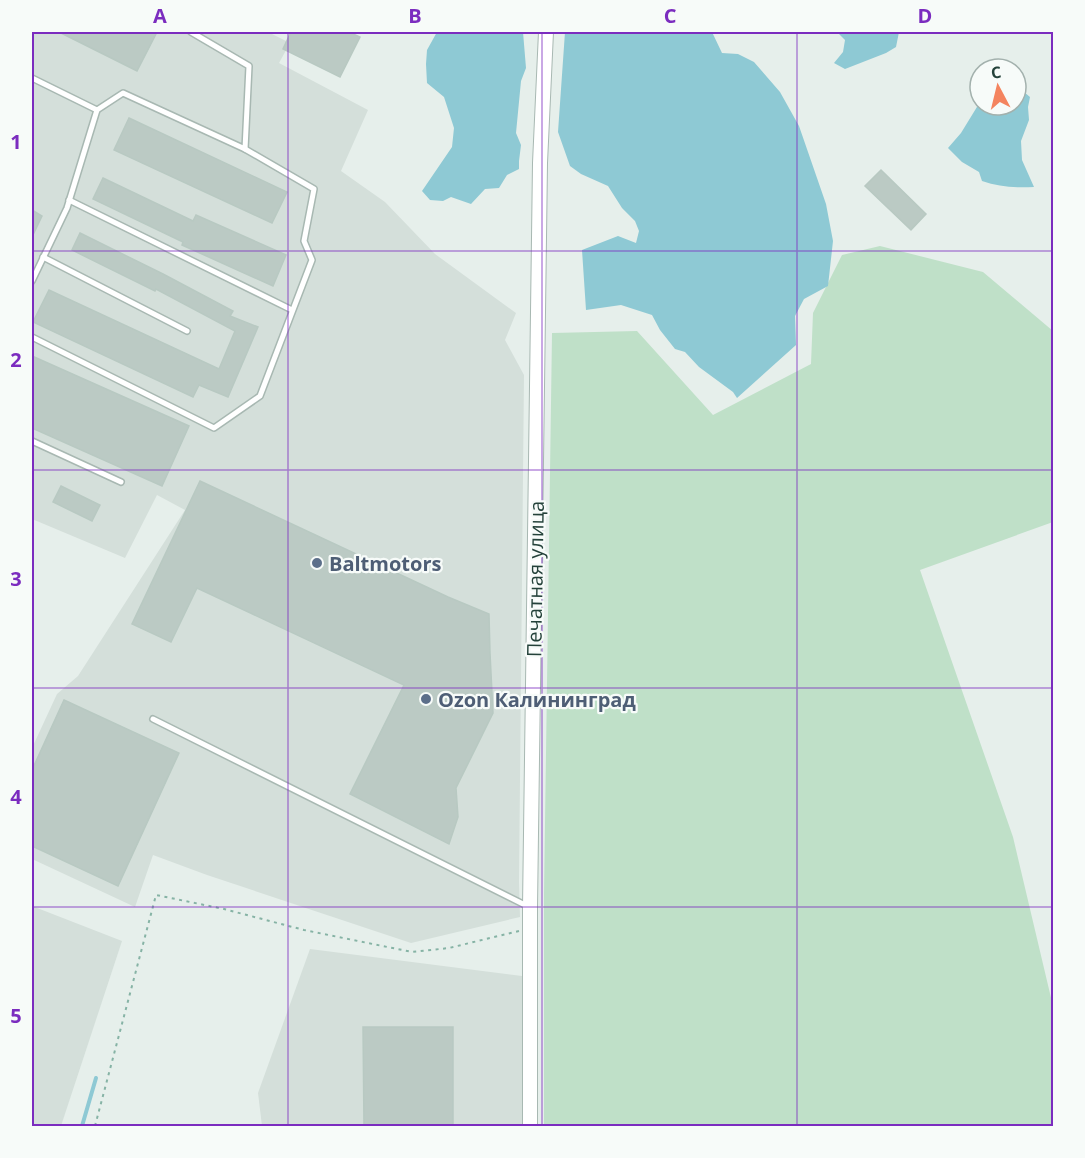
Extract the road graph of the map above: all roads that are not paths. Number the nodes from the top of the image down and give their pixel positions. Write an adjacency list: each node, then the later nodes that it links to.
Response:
1 (191, 32): 5 (lane)
2 (546, 32): 15 (street, Печатная улица)
3 (32, 78): 4 (lane)
4 (97, 110): 5 (lane); 6 (lane)
5 (245, 149): 9 (lane)
6 (69, 200): 7 (lane); 9 (lane)
7 (43, 257): 8 (lane); 10 (lane)
8 (32, 281)
9 (292, 310): 11 (lane)
10 (187, 331)
11 (32, 337)
12 (32, 441): 13 (lane)
13 (121, 482)
14 (153, 719): 15 (lane)
15 (530, 908): 16 (street, Печатная улица)
16 (530, 1126)

